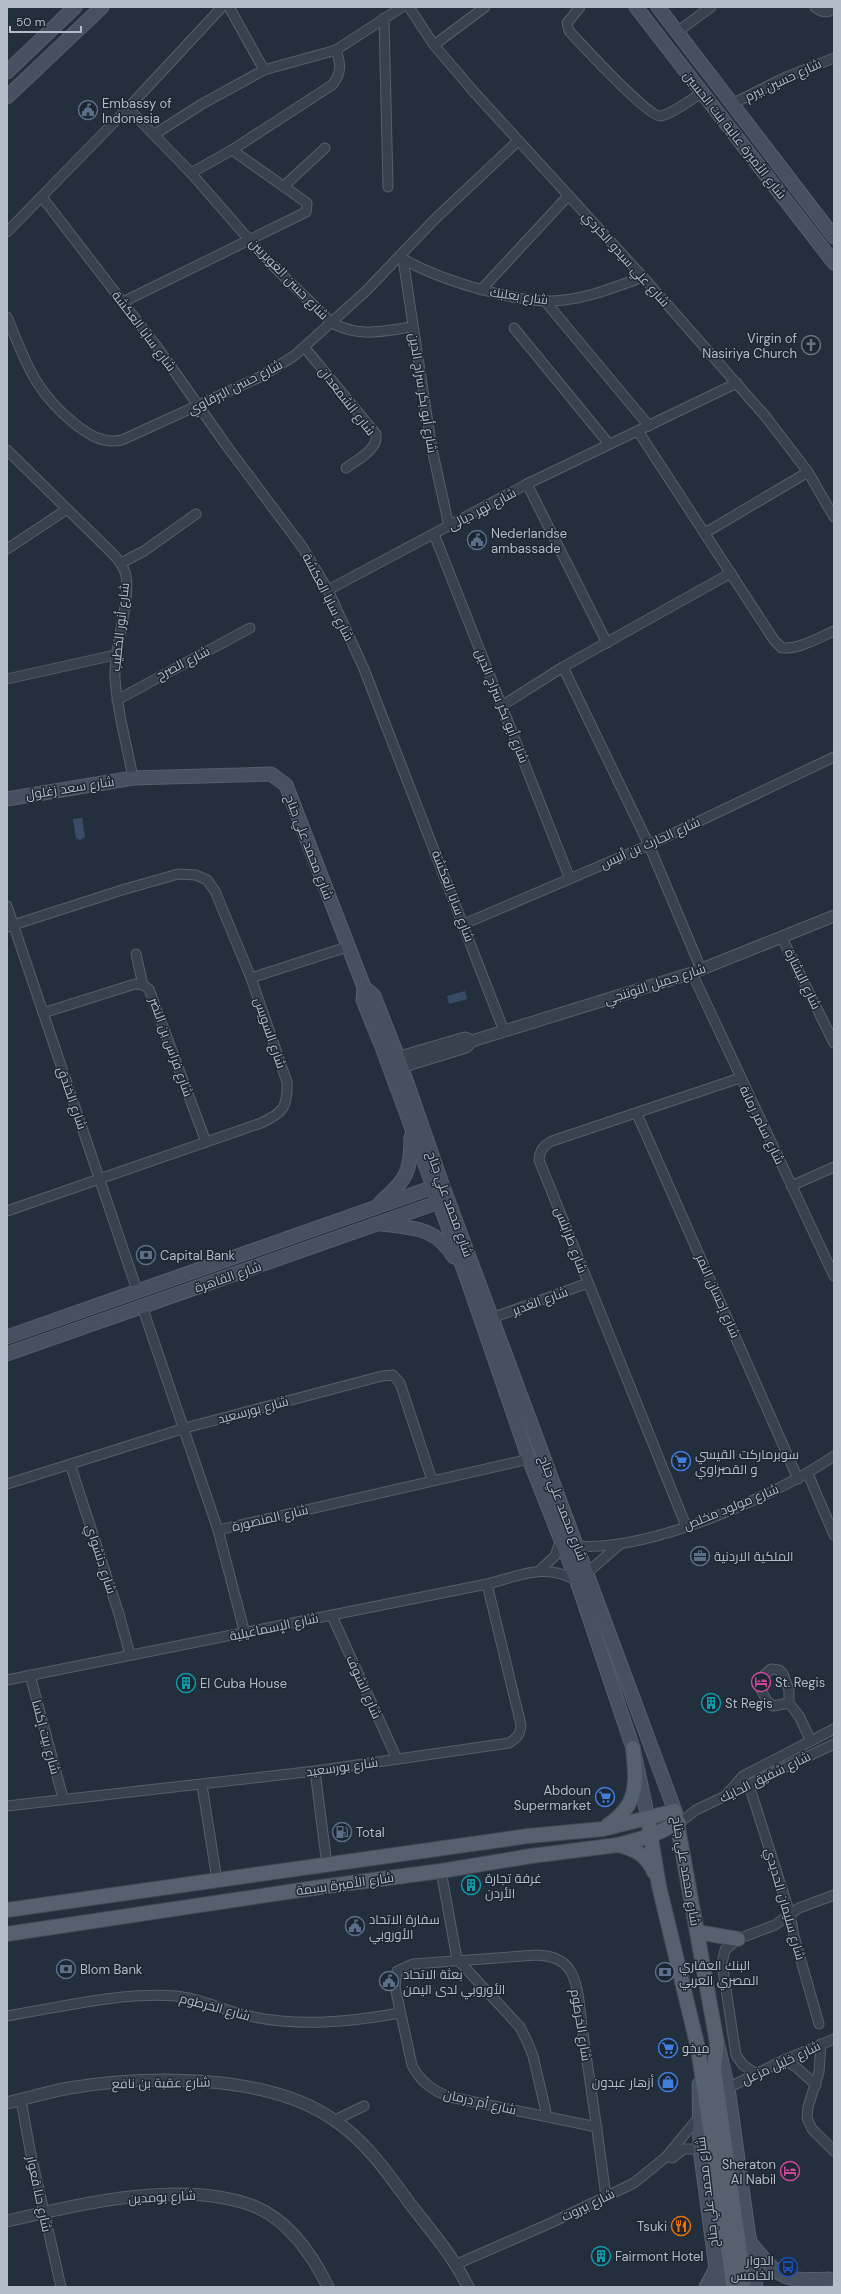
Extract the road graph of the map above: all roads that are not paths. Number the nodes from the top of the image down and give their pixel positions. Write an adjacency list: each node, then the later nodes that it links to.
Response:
1 (75, 7): 21 (main road)
2 (102, 7): 23 (main road)
3 (222, 7): 25 (street)
4 (229, 7): 20 (street)
5 (402, 7): 14 (street)
6 (409, 7): 16 (street, شارع علي سيدو الكردي)
7 (485, 7): 16 (street)
8 (580, 7): 22 (street)
9 (636, 7): 17 (main road, شارع الأميرة عالية بنت الحسين)
10 (658, 7): 15 (main road, شارع الأميرة عالية بنت الحسين)
11 (711, 7): 15 (street)
12 (816, 7): 13 (street)
13 (832, 13)
14 (384, 18): 18 (street); 32 (street)
15 (679, 34): 17 (main road); 24 (main road, شارع الأميرة عالية بنت الحسين)
16 (434, 45): 27 (street, شارع علي سيدو الكردي)
17 (667, 47): 22 (main road, شارع الأميرة عالية بنت الحسين)
18 (336, 50): 20 (street); 29 (street)
19 (834, 58): 24 (street, شارع حسين بيرم)
20 (264, 70): 26 (street)
21 (7, 72)
22 (703, 92): 39 (main road, شارع الأميرة عالية بنت الحسين)
23 (7, 97)
24 (732, 104): 36 (main road, شارع الأميرة عالية بنت الحسين)
25 (128, 108): 26 (street, شارع حسن الغويريين); 34 (street)
26 (155, 134): 30 (street, شارع حسن الغويريين)
27 (518, 141): 33 (street, شارع علي سيدو الكردي); 38 (street, شارع حسن البرقاوي)
28 (325, 148): 31 (street)
29 (232, 150): 30 (street); 31 (street)
30 (191, 173): 37 (street, شارع حسن الغويريين)
31 (284, 186): 37 (street)
32 (388, 187)
33 (568, 196): 40 (street, شارع علي سيدو الكردي); 41 (street)
34 (42, 197): 35 (street); 43 (street, شارع سابا العكشة)
35 (7, 232)
36 (834, 238)
37 (250, 240): 43 (street); 45 (street, شارع حسن الغويريين)
38 (401, 258): 41 (street, شارع بعلبك); 45 (street, شارع حسن البرقاوي); 46 (street, شارع أبو بكر سراج الدين)
39 (834, 263)
40 (643, 277): 42 (street, شارع بعلبك); 49 (street, شارع علي سيدو الكردي)
41 (481, 290): 42 (street, شارع بعلبك)
42 (545, 301): 51 (street)
43 (123, 302): 50 (street, شارع سابا العكشة)
44 (7, 318): 50 (street, شارع حسن البرقاوي)
45 (332, 323): 46 (street, شارع حسن الغويريين); 48 (street, شارع حسن البرقاوي)
46 (412, 326): 61 (street, شارع أبو بكر سراج الدين)
47 (514, 328): 53 (street)
48 (306, 348): 50 (street, شارع حسن البرقاوي); 55 (street, شارع الشمعدان)
49 (737, 383): 51 (street, شارع نهر ديالى); 56 (street, شارع علي سيدو الكردي)
50 (199, 405): 67 (street, شارع سابا العكشة)
51 (649, 426): 52 (street, شارع نهر ديالى)
52 (638, 431): 53 (street, شارع نهر ديالى); 62 (street)
53 (610, 444): 57 (street, شارع نهر ديالى)
54 (8, 452): 58 (street, شارع أنور الخطيب)
55 (346, 468)
56 (808, 472): 60 (street, شارع علي سيدو الكردي); 62 (street)
57 (527, 484): 61 (street, شارع نهر ديالى); 70 (street)
58 (66, 510): 64 (street); 65 (street, شارع أنور الخطيب)
59 (196, 514): 65 (street)
60 (834, 517)
61 (449, 526): 63 (street, شارع نهر ديالى)
62 (705, 533): 66 (street)
63 (434, 534): 67 (street, شارع نهر ديالى); 75 (street, شارع أبو بكر سراج الدين)
64 (7, 549)
65 (121, 563): 71 (street, شارع أنور الخطيب)
66 (731, 573): 69 (street); 70 (street)
67 (328, 590): 83 (street, شارع سابا العكشة)
68 (250, 628): 74 (street, شارع الصرح)
69 (834, 631)
70 (607, 643): 72 (street)
71 (115, 655): 73 (street); 74 (street, شارع أنور الخطيب)
72 (563, 667): 75 (street); 79 (street, شارع سامر رمانة)
73 (7, 680)
74 (117, 700): 77 (street, شارع أنور الخطيب)
75 (503, 705): 80 (street, شارع أبو بكر سراج الدين)
76 (834, 757): 79 (street, شارع الحارث بن أنيس)
77 (133, 778): 78 (main road, شارع سعد زغلول); 86 (main road, شارع محمد علي جناح)
78 (7, 798)
79 (649, 845): 80 (street, شارع الحارث بن أنيس); 88 (street, شارع سامر رمانة)
80 (570, 879): 83 (street, شارع الحارث بن أنيس)
81 (7, 906): 84 (street, شارع الخندق)
82 (834, 916): 85 (street, شارع جميل التوتنجي)
83 (464, 924): 92 (street, شارع سابا العكشة)
84 (10, 926): 89 (street, شارع السويس); 91 (street, شارع الخندق)
85 (782, 938): 88 (street, شارع جميل التوتنجي); 93 (street, شارع البشارة)
86 (347, 947): 89 (street); 94 (main road, شارع محمد علي جناح)
87 (136, 954): 90 (street)
88 (696, 971): 92 (street, شارع جميل التوتنجي); 95 (street, شارع سامر رمانة)
89 (251, 978): 98 (street, شارع السويس)
90 (143, 985): 91 (street, شارع فراس بن النضر); 98 (street, شارع فراس بن النضر)
91 (43, 1013): 100 (street, شارع الخندق)
92 (504, 1031): 94 (street, شارع جميل التوتنجي)
93 (834, 1042)
94 (394, 1064): 97 (main road, شارع محمد علي جناح); 101 (main road, شارع محمد علي جناح)
95 (740, 1078): 96 (street, شارع طرابلس); 102 (street, شارع سامر رمانة)
96 (637, 1114): 109 (street, شارع طرابلس); 120 (street, شارع إحسان النمر)
97 (411, 1129): 101 (main road, شارع محمد علي جناح); 104 (main road)
98 (206, 1142): 100 (street, شارع السويس)
99 (834, 1167): 102 (street)
100 (99, 1178): 105 (street, شارع السويس); 110 (street, شارع الخندق)
101 (437, 1186): 103 (main road, شارع محمد علي جناح); 104 (main road, شارع القاهرة)
102 (791, 1186): 108 (street, شارع سامر رمانة)
103 (443, 1201): 106 (main road, شارع القاهرة); 107 (main road, شارع محمد علي جناح); 112 (main road, شارع محمد علي جناح)
104 (373, 1209): 110 (main road, شارع القاهرة)
105 (7, 1211)
106 (379, 1224): 107 (main road); 111 (main road, شارع القاهرة)
107 (465, 1273): 117 (main road, شارع محمد علي جناح)
108 (834, 1276)
109 (588, 1283): 112 (street, شارع الغدير); 123 (street, شارع طرابلس)
110 (137, 1290): 113 (main road, شارع القاهرة)
111 (142, 1306): 114 (main road, شارع القاهرة); 115 (street, شارع المنصورة)
112 (492, 1318): 128 (main road, شارع محمد علي جناح)
113 (7, 1337)
114 (7, 1354)
115 (185, 1428): 118 (street, شارع بورسعيد); 121 (street, شارع بورسعيد); 124 (street, شارع المنصورة)
116 (834, 1456): 119 (street, شارع مولود مخلص)
117 (529, 1459): 121 (street, شارع المنصورة); 126 (main road, شارع محمد علي جناح)
118 (70, 1464): 122 (street, شارع بورسعيد); 135 (street, شارع دنشواي)
119 (808, 1474): 120 (street, شارع مولود مخلص); 125 (street)
120 (798, 1479): 123 (street, شارع مولود مخلص)
121 (432, 1480): 124 (street, شارع المنصورة)
122 (7, 1484)
123 (686, 1526): 127 (street, شارع مولود مخلص)
124 (218, 1530): 134 (street)
125 (834, 1535)
126 (561, 1539): 129 (street, شارع الإسماعيلية); 131 (main road, شارع محمد علي جناح)
127 (621, 1544): 128 (street, شارع مولود مخلص); 130 (street, شارع مولود مخلص)
128 (575, 1546): 130 (main road, شارع محمد علي جناح)
129 (540, 1570): 131 (street, شارع الإسماعيلية); 132 (street, شارع الإسماعيلية)
130 (588, 1572): 150 (main road, شارع محمد علي جناح)
131 (577, 1580): 142 (main road, شارع محمد علي جناح)
132 (487, 1584): 133 (street, شارع الإسماعيلية); 143 (street, شارع بورسعيد)
133 (332, 1616): 134 (street, شارع الإسماعيلية); 143 (street, شارع الشوف)
134 (245, 1634): 135 (street, شارع الإسماعيلية)
135 (130, 1655): 136 (street, شارع الإسماعيلية)
136 (30, 1675): 137 (street, شارع الإسماعيلية); 148 (street, شارع بيت إكسا)
137 (7, 1680)
138 (789, 1703): 140 (street)
139 (834, 1729): 140 (street)
140 (811, 1741): 147 (street)
141 (834, 1744): 146 (street, شارع شفيق الحايك)
142 (633, 1748): 151 (main road, شارع محمد علي جناح); 152 (main road)
143 (397, 1759): 144 (street, شارع بورسعيد)
144 (315, 1771): 145 (street, شارع بورسعيد); 155 (street)
145 (202, 1785): 148 (street, شارع بورسعيد); 157 (street)
146 (749, 1785): 147 (street, شارع شفيق الحايك); 161 (street, شارع سليمان الحديدي)
147 (724, 1797): 150 (street, شارع شفيق الحايك)
148 (63, 1798): 149 (street, شارع بورسعيد)
149 (7, 1806)
150 (677, 1817): 151 (main road, شارع الأميرة بسمة); 153 (main road, شارع الأميرة بسمة); 162 (main road, شارع محمد علي جناح)
151 (648, 1818): 152 (main road, شارع الأميرة بسمة); 153 (main road, شارع محمد علي جناح)
152 (603, 1829): 154 (street); 155 (main road, شارع الأميرة بسمة)
153 (650, 1836): 154 (main road, شارع الأميرة بسمة); 158 (main road, شارع محمد علي جناح)
154 (613, 1845): 156 (main road, شارع الأميرة بسمة); 158 (main road)
155 (327, 1865): 157 (main road, شارع الأميرة بسمة)
156 (441, 1871): 163 (main road, شارع الأميرة بسمة); 165 (street)
157 (217, 1880): 160 (main road, شارع الأميرة بسمة)
158 (659, 1886): 172 (main road, شارع محمد علي جناح)
159 (834, 1895): 161 (street)
160 (7, 1910)
161 (790, 1914): 164 (street); 168 (street, شارع سليمان الحديدي)
162 (698, 1932): 164 (main road); 170 (main road, شارع محمد علي جناح)
163 (7, 1934)
164 (738, 1939): 174 (street)
165 (457, 1959): 166 (street, شارع أم درمان); 180 (street); 183 (street, شارع الخرطوم)
166 (400, 2012): 167 (street, شارع الخرطوم); 180 (street, شارع أم درمان)
167 (7, 2016)
168 (819, 2024)
169 (834, 2039): 171 (street, شارع خليل مزعل)
170 (717, 2043): 176 (main road, شارع محمد علي جناح); 195 (main road, شارع محمد علي جناح)
171 (821, 2044): 173 (street, شارع خليل مزعل); 175 (street)
172 (698, 2048): 181 (main road, شارع محمد علي جناح); 195 (main road, شارع محمد علي جناح)
173 (784, 2060): 174 (street, شارع خليل مزعل); 175 (street)
174 (755, 2073): 176 (street, شارع خليل مزعل)
175 (816, 2085): 185 (street)
176 (728, 2088): 191 (main road, شارع محمد علي جناح)
177 (21, 2100): 178 (street, شارع عقبة بن نافع); 182 (street, شارع عقبة بن نافع); 188 (street, شارع حنا قعوار)
178 (7, 2103)
179 (364, 2106): 182 (street)
180 (547, 2116): 183 (street, شارع أم درمان)
181 (699, 2117): 184 (main road, شارع محمد علي جناح); 186 (street, شارع بيروت)
182 (335, 2120): 192 (street, شارع عقبة بن نافع)
183 (596, 2127): 187 (street, شارع الخرطوم)
184 (700, 2149): 186 (street, شارع بيروت); 193 (main road, شارع محمد علي جناح)
185 (834, 2150)
186 (635, 2185): 187 (street, شارع بيروت); 190 (street, شارع بيروت)
187 (606, 2197): 190 (street, شارع بيروت)
188 (43, 2213): 189 (street, شارع بومدين); 196 (street, شارع حنا قعوار); 197 (street, شارع بومدين)
189 (7, 2222)
190 (554, 2224): 192 (street, شارع بيروت)
191 (748, 2240): 194 (main road); 195 (main road, شارع محمد علي جناح)
192 (458, 2267): 198 (street, شارع عقبة بن نافع)
193 (716, 2268): 195 (main road, شارع محمد علي جناح); 199 (main road)
194 (831, 2278): 200 (main road)
195 (739, 2285)
196 (61, 2287)
197 (328, 2287)
198 (468, 2287)
199 (706, 2287)
200 (802, 2287)

